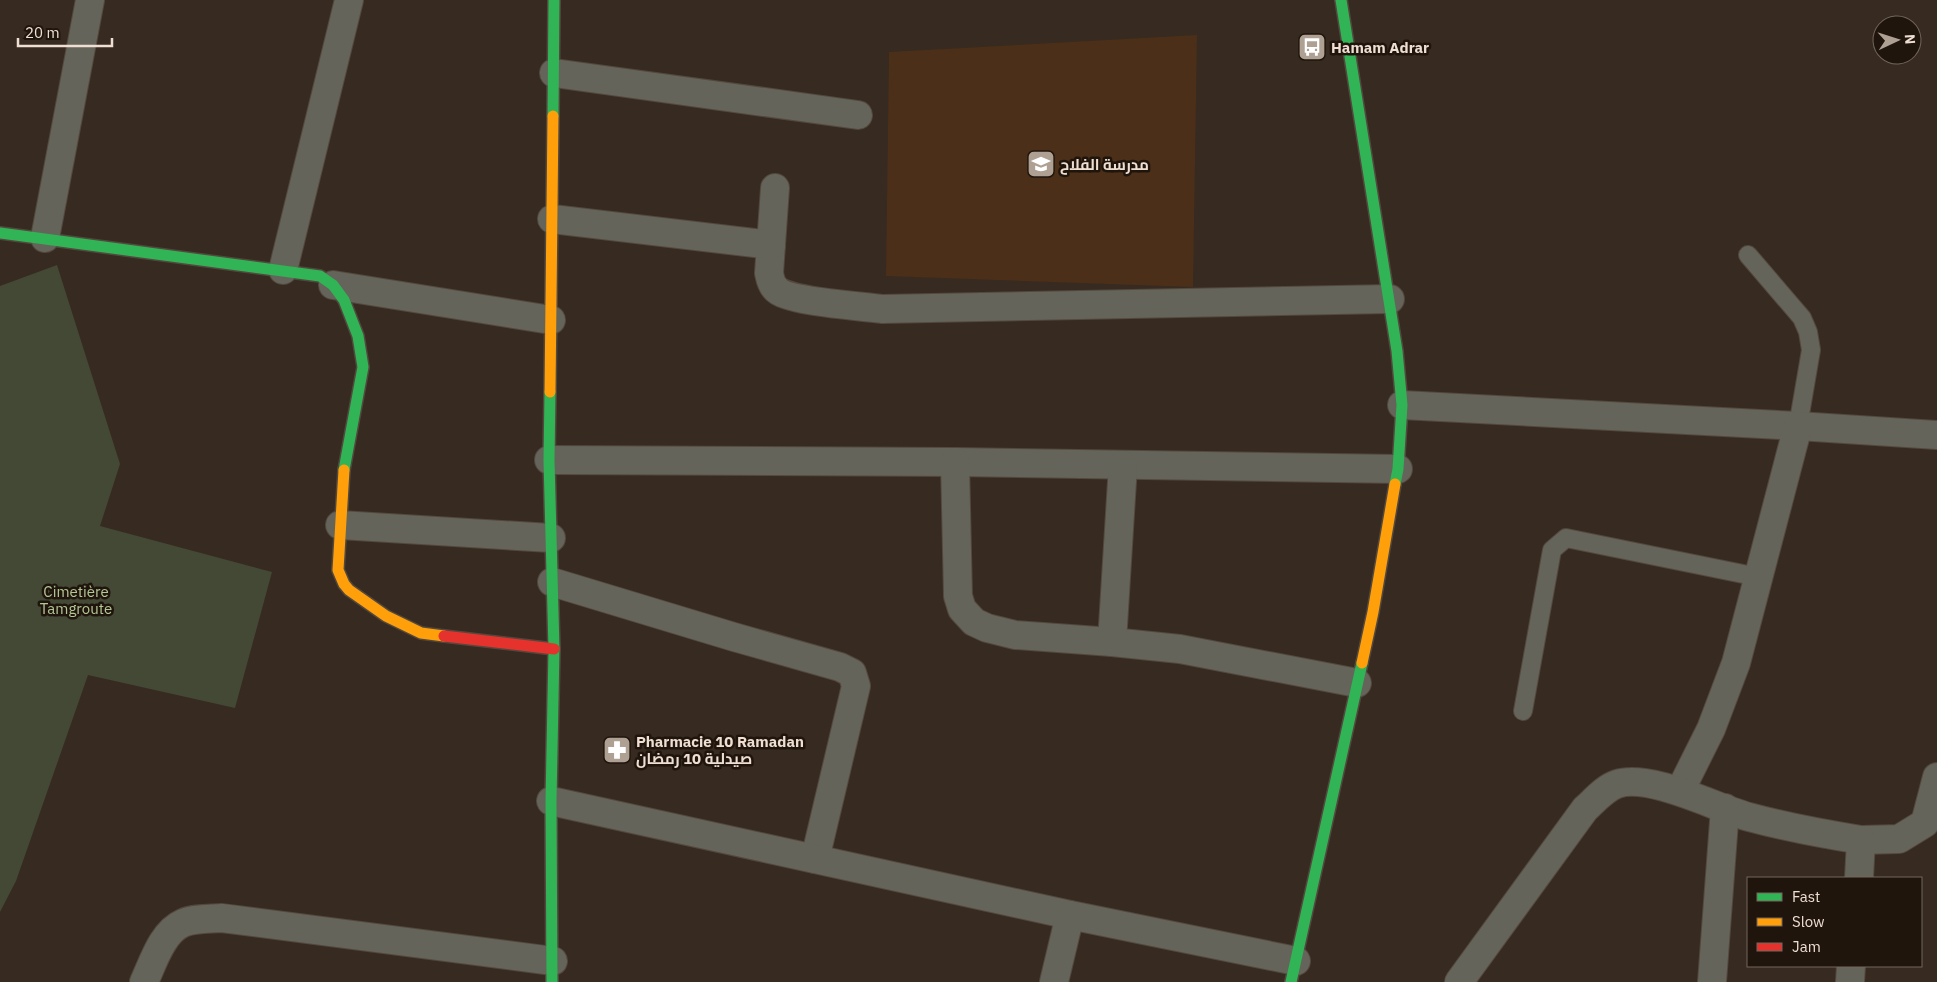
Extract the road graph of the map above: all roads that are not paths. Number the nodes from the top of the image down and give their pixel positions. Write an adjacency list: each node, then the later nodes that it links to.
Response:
1 (90, 0): 10 (street)
2 (349, 0): 13 (street)
3 (554, 0): 5 (street)
4 (1341, 0): 15 (street)
5 (554, 73): 6 (street); 8 (street)
6 (858, 115)
7 (775, 188): 11 (street)
8 (552, 219): 11 (street); 16 (street)
9 (0, 233): 10 (street)
10 (46, 238): 13 (street)
11 (771, 245): 15 (street)
12 (1748, 254): 18 (lane)
13 (283, 270): 14 (street)
14 (333, 285): 16 (street); 24 (street)
15 (1390, 298): 17 (street)
16 (551, 320): 20 (street)
17 (1402, 405): 18 (street); 23 (street)
18 (1798, 426): 19 (street); 26 (street)
19 (1937, 435)
20 (550, 460): 21 (street); 25 (street)
21 (955, 462): 22 (street); 28 (street)
22 (1123, 465): 23 (street); 28 (street)
23 (1398, 469): 30 (street)
24 (340, 525): 25 (street); 29 (street)
25 (551, 538): 27 (street)
26 (1758, 577): 31 (lane); 33 (street)
27 (552, 582): 29 (street); 37 (street)
28 (1112, 642): 30 (street)
29 (554, 649): 34 (street)
30 (1357, 683): 42 (street)
31 (1523, 711)
32 (1937, 777): 36 (street)
33 (1680, 791): 35 (street); 45 (street)
34 (551, 801): 37 (street); 41 (street)
35 (1725, 808): 36 (street); 46 (street)
36 (1861, 840): 38 (street)
37 (815, 859): 39 (street)
38 (1859, 877)
39 (1070, 915): 42 (street); 44 (street)
40 (1851, 967): 47 (street)
41 (552, 971): 43 (street)
42 (1293, 972)
43 (144, 982)
44 (1054, 982)
45 (1459, 982)
46 (1712, 982)
47 (1850, 982)

